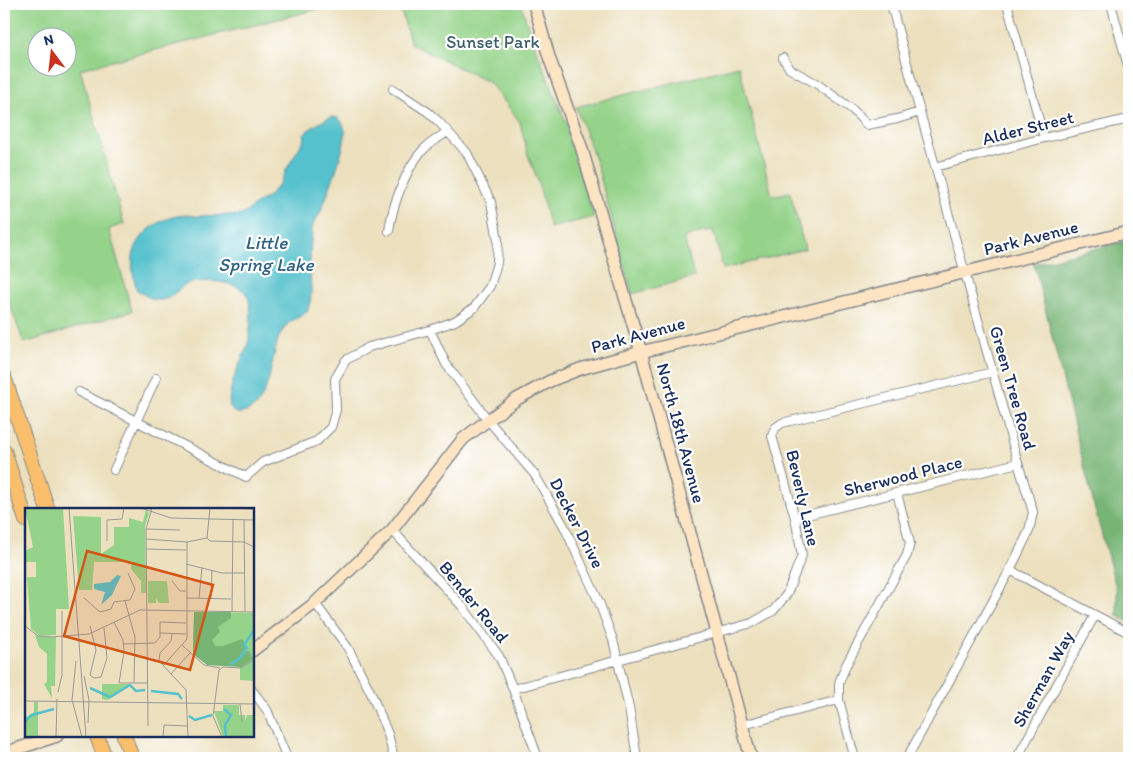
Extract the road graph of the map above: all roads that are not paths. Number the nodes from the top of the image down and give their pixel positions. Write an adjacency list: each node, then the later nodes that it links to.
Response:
1 (534, 4): 17 (street, North 18th Avenue)
2 (891, 4): 8 (street, Green Tree Road)
3 (1007, 4): 11 (street)
4 (1111, 4): 6 (street)
5 (783, 58): 8 (street)
6 (1129, 70)
7 (393, 89): 10 (street)
8 (920, 112): 12 (street, Green Tree Road)
9 (1129, 119): 11 (street, Alder Street)
10 (448, 131): 13 (street); 16 (street)
11 (1044, 138): 12 (street, Alder Street)
12 (935, 167): 15 (street, Green Tree Road)
13 (390, 231)
14 (1129, 232): 15 (street, Park Avenue)
15 (965, 272): 17 (street, Park Avenue); 18 (street, Green Tree Road)
16 (430, 330): 22 (street, Decker Drive); 23 (street)
17 (641, 352): 22 (street, Park Avenue); 35 (street, North 18th Avenue)
18 (993, 372): 25 (street, Green Tree Road); 30 (street, Beverly Lane)
19 (4, 377): 28 (highway)
20 (156, 378): 23 (street)
21 (79, 392): 23 (street)
22 (488, 420): 31 (street, Park Avenue); 38 (street, Decker Drive)
23 (137, 421): 26 (street)
24 (4, 451): 29 (highway)
25 (1018, 463): 27 (street, Sherwood Place); 32 (street, Green Tree Road)
26 (114, 470)
27 (897, 493): 30 (street, Sherwood Place); 41 (street)
28 (47, 508)
29 (25, 517)
30 (794, 518): 35 (street, Beverly Lane)
31 (392, 530): 33 (street, Park Avenue); 39 (street, Bender Road)
32 (1010, 570): 34 (street); 55 (street, Green Tree Road)
33 (315, 603): 37 (street, Park Avenue); 50 (street)
34 (1095, 615): 36 (street); 56 (street, Sherman Way)
35 (716, 633): 38 (street, Beverly Lane); 42 (street, North 18th Avenue)
36 (1129, 633)
37 (254, 649)
38 (617, 660): 39 (street, Beverly Lane); 52 (street, Decker Drive)
39 (513, 689): 51 (street, Bender Road)
40 (254, 693): 49 (street)
41 (839, 700): 42 (street); 54 (street)
42 (742, 724): 53 (street, North 18th Avenue)
43 (54, 737): 46 (street)
44 (97, 737): 47 (highway)
45 (124, 737): 48 (highway)
46 (4, 753)
47 (105, 758)
48 (132, 758)
49 (287, 758)
50 (394, 758)
51 (538, 758)
52 (637, 758)
53 (751, 758)
54 (856, 758)
55 (907, 758)
56 (1017, 758)

